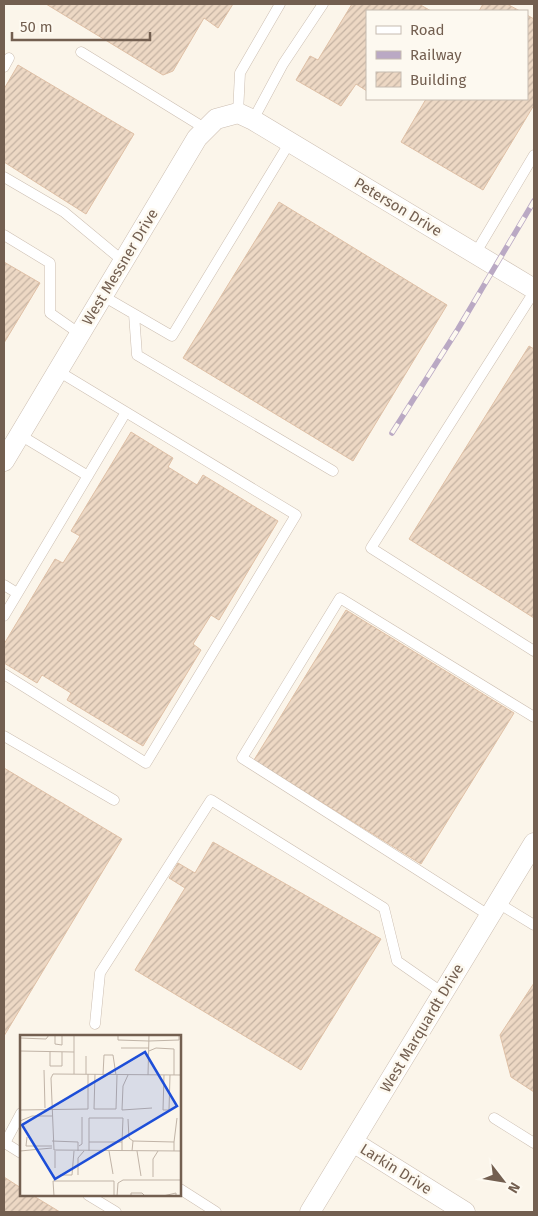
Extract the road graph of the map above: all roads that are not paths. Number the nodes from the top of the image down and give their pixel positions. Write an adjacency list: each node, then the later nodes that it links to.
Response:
1 (280, 4): 4 (lane)
2 (323, 4): 4 (lane)
3 (81, 52): 5 (lane)
4 (251, 119): 5 (street, West Messner Drive); 6 (street, Peterson Drive)
5 (206, 129): 11 (street, West Messner Drive)
6 (290, 142): 10 (street, Peterson Drive); 14 (lane)
7 (534, 155): 10 (lane)
8 (4, 177): 11 (lane)
9 (4, 234): 15 (lane)
10 (475, 254): 12 (street, Peterson Drive)
11 (123, 261): 13 (street, West Messner Drive)
12 (534, 291): 25 (lane)
13 (103, 296): 14 (lane); 15 (street, West Messner Drive)
14 (134, 314): 20 (lane)
15 (80, 334): 16 (street, West Messner Drive)
16 (58, 371): 17 (lane); 18 (street, West Messner Drive)
17 (126, 412): 21 (lane); 26 (lane)
18 (20, 434): 19 (street, West Messner Drive); 21 (lane)
19 (4, 461)
20 (333, 472)
21 (88, 476): 23 (lane)
22 (4, 585): 23 (lane)
23 (17, 594): 24 (lane)
24 (4, 616)
25 (534, 651)
26 (4, 674)
27 (534, 717): 31 (lane)
28 (4, 736): 29 (lane)
29 (114, 800)
30 (534, 843): 31 (street, West Marquardt Drive)
31 (494, 910): 32 (lane); 33 (street, West Marquardt Drive)
32 (534, 925)
33 (443, 993): 34 (lane); 37 (street, West Marquardt Drive)
34 (95, 1024)
35 (20, 1115): 39 (lane)
36 (494, 1118): 38 (lane)
37 (353, 1142): 44 (street, West Marquardt Drive); 45 (street, Larkin Drive)
38 (534, 1143)
39 (20, 1152)
40 (181, 1190): 43 (lane)
41 (90, 1196): 42 (lane)
42 (116, 1212)
43 (216, 1212)
44 (310, 1212)
45 (465, 1212)

